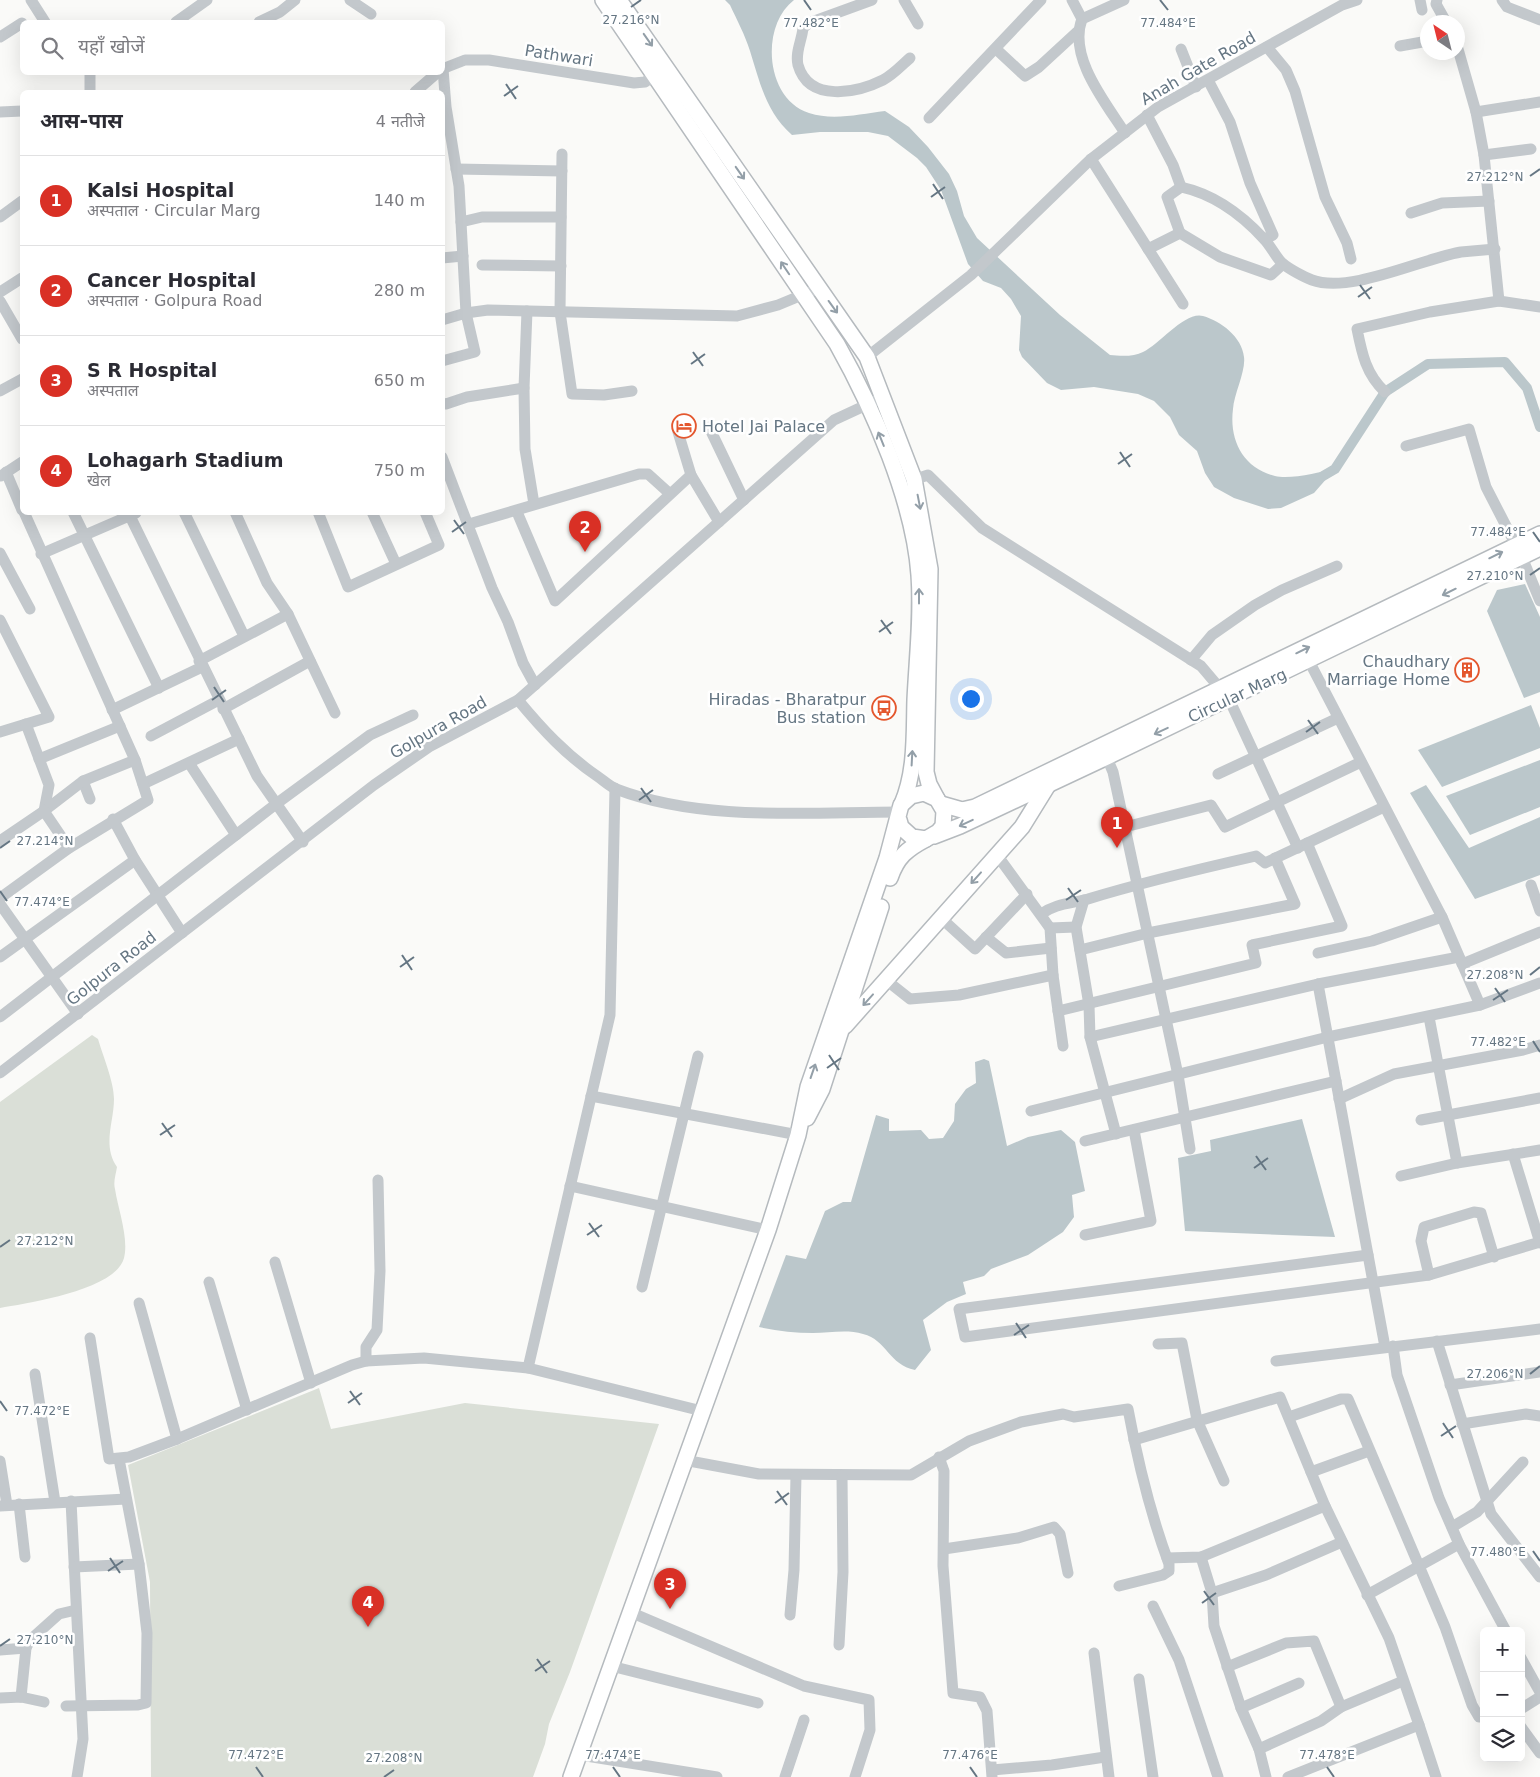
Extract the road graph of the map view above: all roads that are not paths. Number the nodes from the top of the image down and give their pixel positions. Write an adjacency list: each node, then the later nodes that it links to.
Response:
1 (31, 0): 17 (street)
2 (207, 0): 19 (street)
3 (295, 0): 20 (street)
4 (350, 0): 15 (street)
5 (603, 0): 34 (main road)
6 (619, 0): 34 (main road, one-way to 34)
7 (872, 0): 31 (street)
8 (904, 0): 22 (street)
9 (1041, 0): 29 (street)
10 (1072, 0): 18 (street)
11 (1124, 0): 18 (street)
12 (1357, 0): 28 (street, Anah Gate Road)
13 (1437, 0): 16 (street)
14 (1502, 0): 21 (street)
15 (371, 14)
16 (1442, 15)
17 (41, 18)
18 (1082, 19): 24 (street)
19 (179, 20)
20 (263, 20)
21 (1540, 20)
22 (918, 24)
23 (20, 25): 25 (street)
24 (1077, 32): 29 (street); 50 (street)
25 (0, 37)
26 (1420, 42): 27 (street)
27 (1400, 46)
28 (1267, 47): 38 (street, Anah Gate Road); 70 (street)
29 (996, 49): 49 (street)
30 (1181, 49): 39 (street)
31 (910, 58)
32 (1461, 60): 47 (street)
33 (445, 68): 34 (street, Pathwari)
34 (661, 71): 75 (main road, one-way to 75); 77 (main road, one-way to 34)
35 (90, 75): 40 (street)
36 (435, 75): 41 (street)
37 (443, 75): 42 (street)
38 (1208, 80): 39 (street, Anah Gate Road); 65 (street)
39 (1196, 86): 48 (street, Anah Gate Road)
40 (90, 90)
41 (417, 90)
42 (444, 90)
43 (445, 98): 55 (street)
44 (1540, 102): 47 (street)
45 (20, 111): 46 (street)
46 (0, 112)
47 (1476, 112): 53 (street)
48 (1147, 115): 50 (street, Anah Gate Road); 57 (street)
49 (929, 118)
50 (1125, 133): 54 (street, Anah Gate Road)
51 (1531, 149): 53 (street)
52 (562, 154): 56 (street)
53 (1484, 155): 58 (street)
54 (1091, 159): 66 (street); 87 (street, Anah Gate Road)
55 (456, 169): 56 (street); 63 (street)
56 (562, 171): 62 (street)
57 (1181, 187): 64 (street); 65 (street)
58 (1489, 201): 60 (street); 67 (street)
59 (20, 203): 61 (street)
60 (1411, 213)
61 (0, 217)
62 (561, 217): 63 (street); 73 (street)
63 (461, 222): 68 (street)
64 (1180, 233): 66 (street); 71 (street)
65 (1264, 239): 71 (street)
66 (1148, 249): 80 (street)
67 (1495, 249): 71 (street); 79 (street)
68 (463, 256): 69 (street); 84 (street)
69 (445, 258)
70 (1351, 259)
71 (1283, 264)
72 (482, 265): 73 (street)
73 (561, 266): 83 (street)
74 (20, 279): 76 (street)
75 (819, 288): 77 (street); 87 (main road, one-way to 87)
76 (0, 292)
77 (803, 295): 83 (street); 89 (main road)
78 (0, 301): 86 (street)
79 (1499, 301): 81 (street); 96 (street)
80 (1183, 304)
81 (1540, 307)
82 (527, 312): 83 (street); 84 (street); 93 (street)
83 (560, 312): 95 (street)
84 (466, 313): 85 (street); 88 (street)
85 (445, 319)
86 (20, 336)
87 (865, 355): 89 (main road); 90 (main road)
88 (445, 360)
89 (848, 362): 92 (main road)
90 (874, 377): 92 (main road); 97 (main road)
91 (20, 381): 94 (street)
92 (858, 384): 97 (main road)
93 (524, 388): 98 (street); 109 (street)
94 (0, 391)
95 (632, 391)
96 (1385, 392)
97 (874, 402): 106 (main road); 108 (street, Golpura Road)
98 (445, 404)
99 (709, 427): 108 (street)
100 (678, 432): 105 (street)
101 (1406, 446): 127 (street)
102 (20, 463): 104 (street)
103 (445, 464): 122 (street)
104 (3, 475): 110 (street)
105 (691, 475): 107 (street); 121 (street)
106 (907, 482): 137 (street); 167 (main road, one-way to 167); 172 (main road, one-way to 106)
107 (669, 493): 109 (street); 111 (street)
108 (744, 500): 121 (street, Golpura Road)
109 (534, 504): 111 (street)
110 (20, 506)
111 (517, 512): 122 (street)
112 (25, 515): 128 (street)
113 (74, 515): 123 (street)
114 (127, 515): 123 (street)
115 (132, 515): 140 (street)
116 (185, 515): 135 (street)
117 (236, 515): 133 (street)
118 (319, 515): 129 (street)
119 (373, 515): 129 (street)
120 (426, 515): 129 (street)
121 (718, 522): 141 (street, Golpura Road)
122 (469, 524): 141 (street)
123 (84, 534): 128 (street); 142 (street)
124 (1540, 534): 127 (main road, Circular Marg)
125 (1540, 548): 127 (main road, Circular Marg)
126 (0, 552): 132 (street)
127 (1519, 552): 131 (street); 139 (main road, Circular Marg, one-way to 139); 143 (main road, Circular Marg, one-way to 127)
128 (41, 554): 146 (street)
129 (396, 564)
130 (1337, 566): 137 (street)
131 (1540, 601)
132 (30, 609)
133 (288, 614): 135 (street); 138 (street)
134 (0, 620): 136 (street)
135 (244, 636): 140 (street)
136 (4, 638): 150 (street)
137 (1191, 660): 143 (street)
138 (310, 661): 145 (street); 147 (street)
139 (1309, 661): 143 (main road, Circular Marg); 149 (street)
140 (201, 664): 142 (street); 145 (street)
141 (535, 685): 144 (street, Golpura Road)
142 (159, 688): 146 (street)
143 (1225, 694): 155 (main road, Circular Marg); 156 (street)
144 (518, 700): 165 (street); 178 (street, Golpura Road)
145 (221, 704): 153 (street); 154 (street)
146 (112, 710): 151 (street)
147 (335, 713)
148 (412, 715): 168 (street)
149 (1338, 718): 156 (street); 159 (street)
150 (26, 724): 152 (street); 157 (street)
151 (120, 726): 157 (street); 158 (street)
152 (0, 732)
153 (151, 736)
154 (238, 739): 160 (street); 168 (street)
155 (1104, 752): 164 (main road, Circular Marg); 167 (main road, Circular Marg); 174 (street)
156 (1256, 757): 161 (street); 169 (street)
157 (39, 759): 171 (street)
158 (135, 760): 162 (street); 163 (street)
159 (1361, 762): 169 (street); 170 (street)
160 (189, 764): 163 (street); 175 (street)
161 (1218, 774)
162 (82, 781): 166 (street); 171 (street)
163 (143, 784): 173 (street)
164 (1048, 785): 176 (main road, Circular Marg, one-way to 176); 181 (main road)
165 (615, 788): 172 (street); 231 (street)
166 (90, 799)
167 (939, 802): 172 (main road); 176 (main road)
168 (276, 804): 175 (street); 178 (street)
169 (1278, 804): 174 (street); 179 (street)
170 (1384, 806): 179 (street); 193 (street)
171 (44, 811): 177 (street); 180 (street)
172 (900, 812): 176 (main road); 241 (main road, one-way to 172)
173 (113, 819): 180 (street); 183 (street)
174 (1125, 827): 184 (street)
175 (236, 835): 187 (street)
176 (929, 838): 220 (main road, Circular Marg)
177 (0, 841)
178 (303, 842): 198 (street, Golpura Road)
179 (1303, 846): 182 (street); 212 (street)
180 (69, 848): 188 (street)
181 (997, 856): 186 (street); 194 (main road, one-way to 194)
182 (1275, 858): 184 (street); 199 (street)
183 (135, 860): 187 (street); 201 (street)
184 (1137, 884): 189 (street); 199 (street)
185 (1531, 885): 191 (street)
186 (1027, 894): 192 (street); 200 (street)
187 (158, 896): 198 (street); 208 (street)
188 (0, 898)
189 (1084, 900): 192 (street); 195 (street)
190 (0, 904): 201 (street)
191 (1540, 911)
192 (1041, 914): 196 (street)
193 (1442, 917): 204 (street); 206 (street)
194 (941, 918): 200 (street); 209 (main road)
195 (1076, 927): 196 (street); 203 (street)
196 (1050, 928): 202 (street)
197 (1540, 932): 206 (street)
198 (182, 933): 216 (street, Golpura Road)
199 (1148, 933): 203 (street); 212 (street)
200 (986, 937): 202 (street)
201 (25, 939): 205 (street); 208 (street)
202 (1051, 948): 207 (street)
203 (1080, 950): 213 (street)
204 (1318, 952)
205 (0, 957)
206 (1461, 961): 211 (street); 214 (street)
207 (1053, 975): 209 (street); 215 (street)
208 (52, 977): 216 (street); 217 (street)
209 (886, 980): 220 (main road, one-way to 220)
210 (1540, 983): 214 (street)
211 (1318, 984): 219 (street); 222 (street)
212 (1160, 988): 213 (street); 219 (street)
213 (1089, 1005): 215 (street); 221 (street)
214 (1480, 1006): 218 (street)
215 (1058, 1011): 224 (street)
216 (78, 1014): 227 (street, Golpura Road)
217 (0, 1017)
218 (1429, 1017): 222 (street); 226 (street)
219 (1167, 1019): 221 (street); 228 (street)
220 (841, 1030): 241 (main road, Circular Marg)
221 (1090, 1036): 230 (street)
222 (1328, 1037): 228 (street); 229 (street)
223 (1540, 1045): 226 (street)
224 (1063, 1046)
225 (698, 1056): 235 (street)
226 (1439, 1065): 233 (street); 236 (street)
227 (0, 1073)
228 (1178, 1075): 230 (street); 237 (street)
229 (1336, 1081): 233 (street); 237 (street)
230 (1105, 1093): 234 (street); 240 (street)
231 (591, 1096): 235 (street); 249 (street)
232 (1540, 1098): 236 (street)
233 (1339, 1100): 254 (street)
234 (1031, 1111)
235 (684, 1114): 241 (street); 250 (street)
236 (1448, 1114): 238 (street); 246 (street)
237 (1185, 1118): 239 (street); 243 (street)
238 (1421, 1120)
239 (1134, 1130): 240 (street); 252 (street)
240 (1116, 1134): 242 (street)
241 (798, 1135): 251 (main road)
242 (1085, 1141)
243 (1190, 1150)
244 (1540, 1150): 245 (street)
245 (1513, 1154): 246 (street); 253 (street)
246 (1457, 1163): 247 (street)
247 (1401, 1176)
248 (378, 1180): 267 (street)
249 (570, 1186): 250 (street); 269 (street)
250 (662, 1206): 251 (street); 260 (street)
251 (768, 1230): 275 (main road)
252 (1085, 1235)
253 (1540, 1243): 255 (street)
254 (1368, 1255): 259 (street); 259 (street)
255 (1494, 1257): 257 (street); 257 (street)
256 (275, 1262): 272 (street)
257 (1429, 1275): 259 (street)
258 (209, 1282): 274 (street)
259 (1373, 1284): 266 (street)
260 (642, 1287)
261 (139, 1303): 280 (street)
262 (1540, 1329): 264 (street)
263 (90, 1338): 284 (street)
264 (1437, 1341): 266 (street); 273 (street)
265 (1158, 1344): 278 (street)
266 (1389, 1347): 268 (street); 298 (street)
267 (366, 1361): 269 (street); 272 (street)
268 (1276, 1361)
269 (528, 1368): 275 (street)
270 (1540, 1372): 273 (street)
271 (35, 1374): 294 (street)
272 (311, 1383): 274 (street)
273 (1450, 1385): 279 (street)
274 (247, 1410): 280 (street)
275 (702, 1411): 285 (main road)
276 (1540, 1416): 279 (street)
277 (1288, 1417): 278 (street); 282 (street); 288 (street)
278 (1197, 1420): 281 (street); 291 (street)
279 (1462, 1424): 295 (street)
280 (177, 1439): 284 (street)
281 (1134, 1440): 283 (street); 304 (street)
282 (1369, 1450): 288 (street); 306 (street)
283 (939, 1458): 290 (street); 301 (street)
284 (119, 1459): 292 (street)
285 (684, 1460): 289 (street); 315 (main road)
286 (0, 1462): 296 (street)
287 (1523, 1462): 295 (street)
288 (1311, 1472): 297 (street)
289 (796, 1475): 290 (street); 316 (street)
290 (842, 1476): 318 (street)
291 (1224, 1481)
292 (126, 1499): 293 (street); 305 (street)
293 (71, 1501): 294 (street); 307 (street)
294 (55, 1502): 296 (street)
295 (1488, 1502): 298 (street); 309 (street)
296 (9, 1505): 302 (street)
297 (1325, 1506): 299 (street); 303 (street)
298 (1452, 1527): 300 (street)
299 (1342, 1542): 311 (street); 312 (street)
300 (1459, 1544): 306 (street); 317 (street)
301 (944, 1549): 308 (street); 349 (street)
302 (25, 1557)
303 (1201, 1557): 304 (street); 311 (street)
304 (1167, 1558): 310 (street)
305 (140, 1564): 307 (street); 337 (street)
306 (1420, 1565): 312 (street); 340 (street)
307 (74, 1567): 314 (street)
308 (1068, 1573)
309 (1540, 1577)
310 (1119, 1586)
311 (1212, 1593): 324 (street)
312 (1367, 1594): 327 (street)
313 (1154, 1606): 358 (street)
314 (76, 1610): 319 (street); 337 (street)
315 (630, 1612): 323 (main road); 355 (street)
316 (790, 1616)
317 (1504, 1627)
318 (839, 1645)
319 (26, 1648): 320 (street); 330 (street)
320 (0, 1650)
321 (1094, 1652): 347 (street)
322 (1525, 1663): 325 (street)
323 (610, 1666): 334 (street); 346 (main road)
324 (1226, 1667): 338 (street); 339 (street)
325 (1536, 1675): 329 (street)
326 (1140, 1680): 357 (street)
327 (1403, 1681): 338 (street); 342 (street)
328 (1299, 1683): 339 (street)
329 (1540, 1692)
330 (21, 1697): 332 (street); 333 (street)
331 (1540, 1697): 336 (street)
332 (0, 1698)
333 (44, 1702)
334 (758, 1703)
335 (66, 1706): 337 (street)
336 (1525, 1706)
337 (81, 1707): 351 (street)
338 (1341, 1707): 344 (street)
339 (1241, 1708): 344 (street)
340 (1480, 1717)
341 (804, 1720): 354 (street)
342 (1419, 1725): 360 (street); 361 (street)
343 (1525, 1732): 345 (street)
344 (1259, 1748): 359 (street)
345 (1540, 1753)
346 (580, 1755): 348 (street); 352 (main road)
347 (1105, 1757): 349 (street); 356 (street)
348 (650, 1772): 350 (street)
349 (992, 1773)
350 (697, 1775): 353 (street)
351 (77, 1777)
352 (571, 1777)
353 (717, 1777)
354 (786, 1777)
355 (855, 1777)
356 (1109, 1777)
357 (1153, 1777)
358 (1218, 1777)
359 (1266, 1777)
360 (1288, 1777)
361 (1436, 1777)

